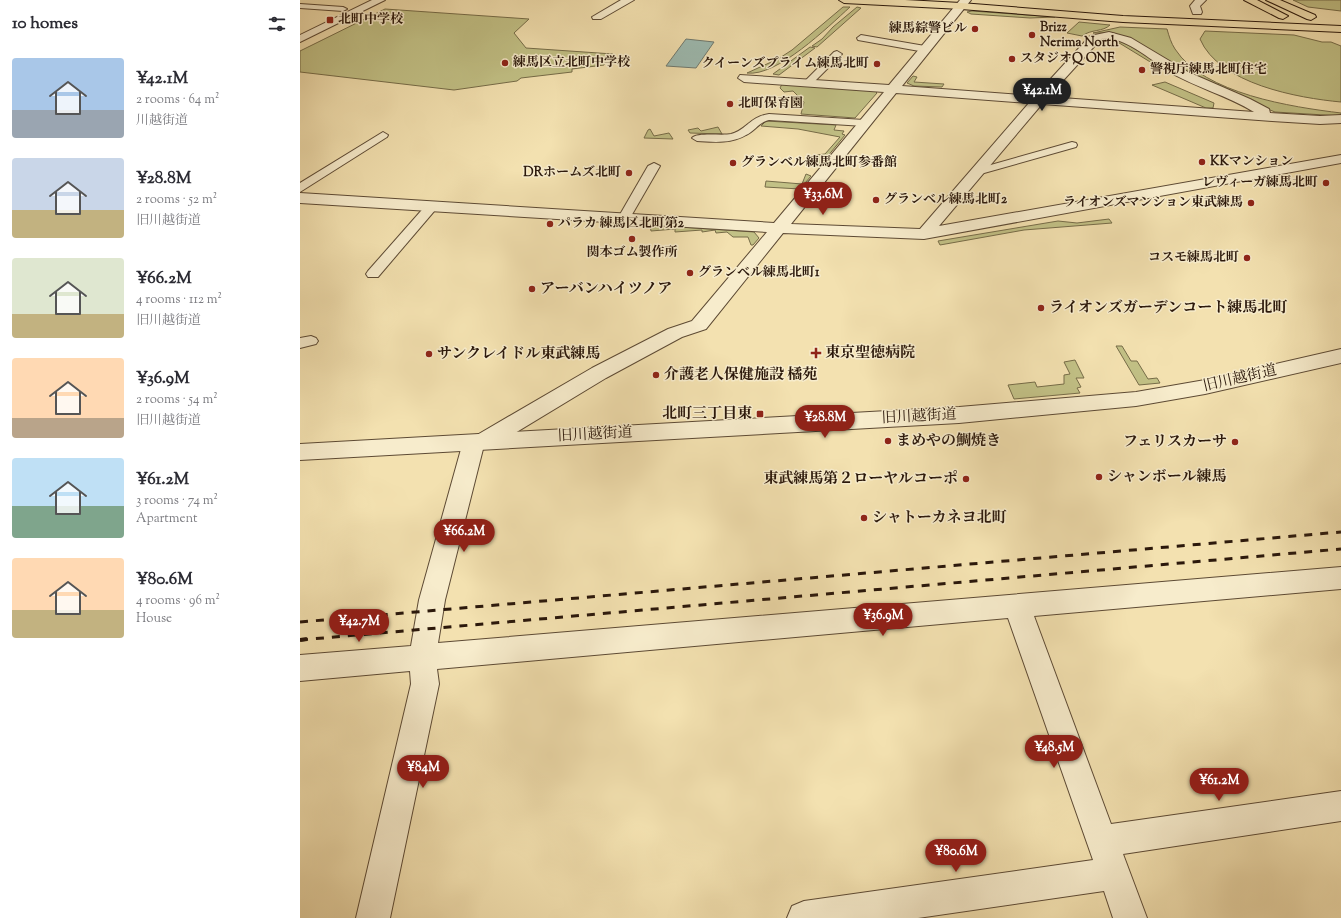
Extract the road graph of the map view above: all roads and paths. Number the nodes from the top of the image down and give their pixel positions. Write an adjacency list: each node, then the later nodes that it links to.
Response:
1 (380, 0): 17 (street)
2 (629, 0): 12 (street)
3 (844, 0): 7 (main road)
4 (1201, 0): 10 (street)
5 (1249, 0): 11 (main road)
6 (1271, 0): 14 (main road)
7 (967, 2): 10 (main road); 14 (main road); 18 (street)
8 (300, 6): 9 (lane)
9 (342, 9)
10 (1196, 12): 11 (main road)
11 (1284, 16): 14 (main road)
12 (597, 18)
13 (1341, 18): 14 (main road)
14 (1312, 23): 15 (main road)
15 (1340, 34)
16 (860, 38): 18 (lane)
17 (300, 39)
18 (925, 49): 22 (street)
19 (837, 54): 21 (lane)
20 (744, 78): 21 (street)
21 (808, 82): 22 (street)
22 (893, 88): 23 (street); 27 (street)
23 (1038, 100): 24 (street); 24 (street); 34 (street)
24 (1272, 117): 26 (street)
25 (1341, 119): 26 (street)
26 (1320, 120): 28 (street)
27 (864, 123): 30 (lane); 39 (street)
28 (1341, 131)
29 (383, 136): 35 (lane)
30 (697, 138)
31 (1072, 145): 34 (lane)
32 (1341, 159): 40 (street)
33 (654, 166): 38 (lane)
34 (977, 172): 40 (street)
35 (300, 188)
36 (300, 198): 37 (street)
37 (432, 206): 38 (street); 41 (lane)
38 (624, 218): 39 (street)
39 (781, 228): 40 (street); 43 (street)
40 (924, 234)
41 (373, 274)
42 (1341, 356): 43 (street, 旧川越街道)
43 (479, 442): 44 (street, 旧川越街道); 47 (street)
44 (300, 452)
45 (1341, 578): 46 (street)
46 (1017, 606): 47 (street); 50 (street)
47 (422, 657): 48 (street); 52 (street)
48 (300, 668)
49 (1341, 806): 50 (street)
50 (1102, 840): 51 (street)
51 (1114, 873): 53 (street); 54 (street)
52 (372, 918)
53 (804, 918)
54 (1130, 918)

